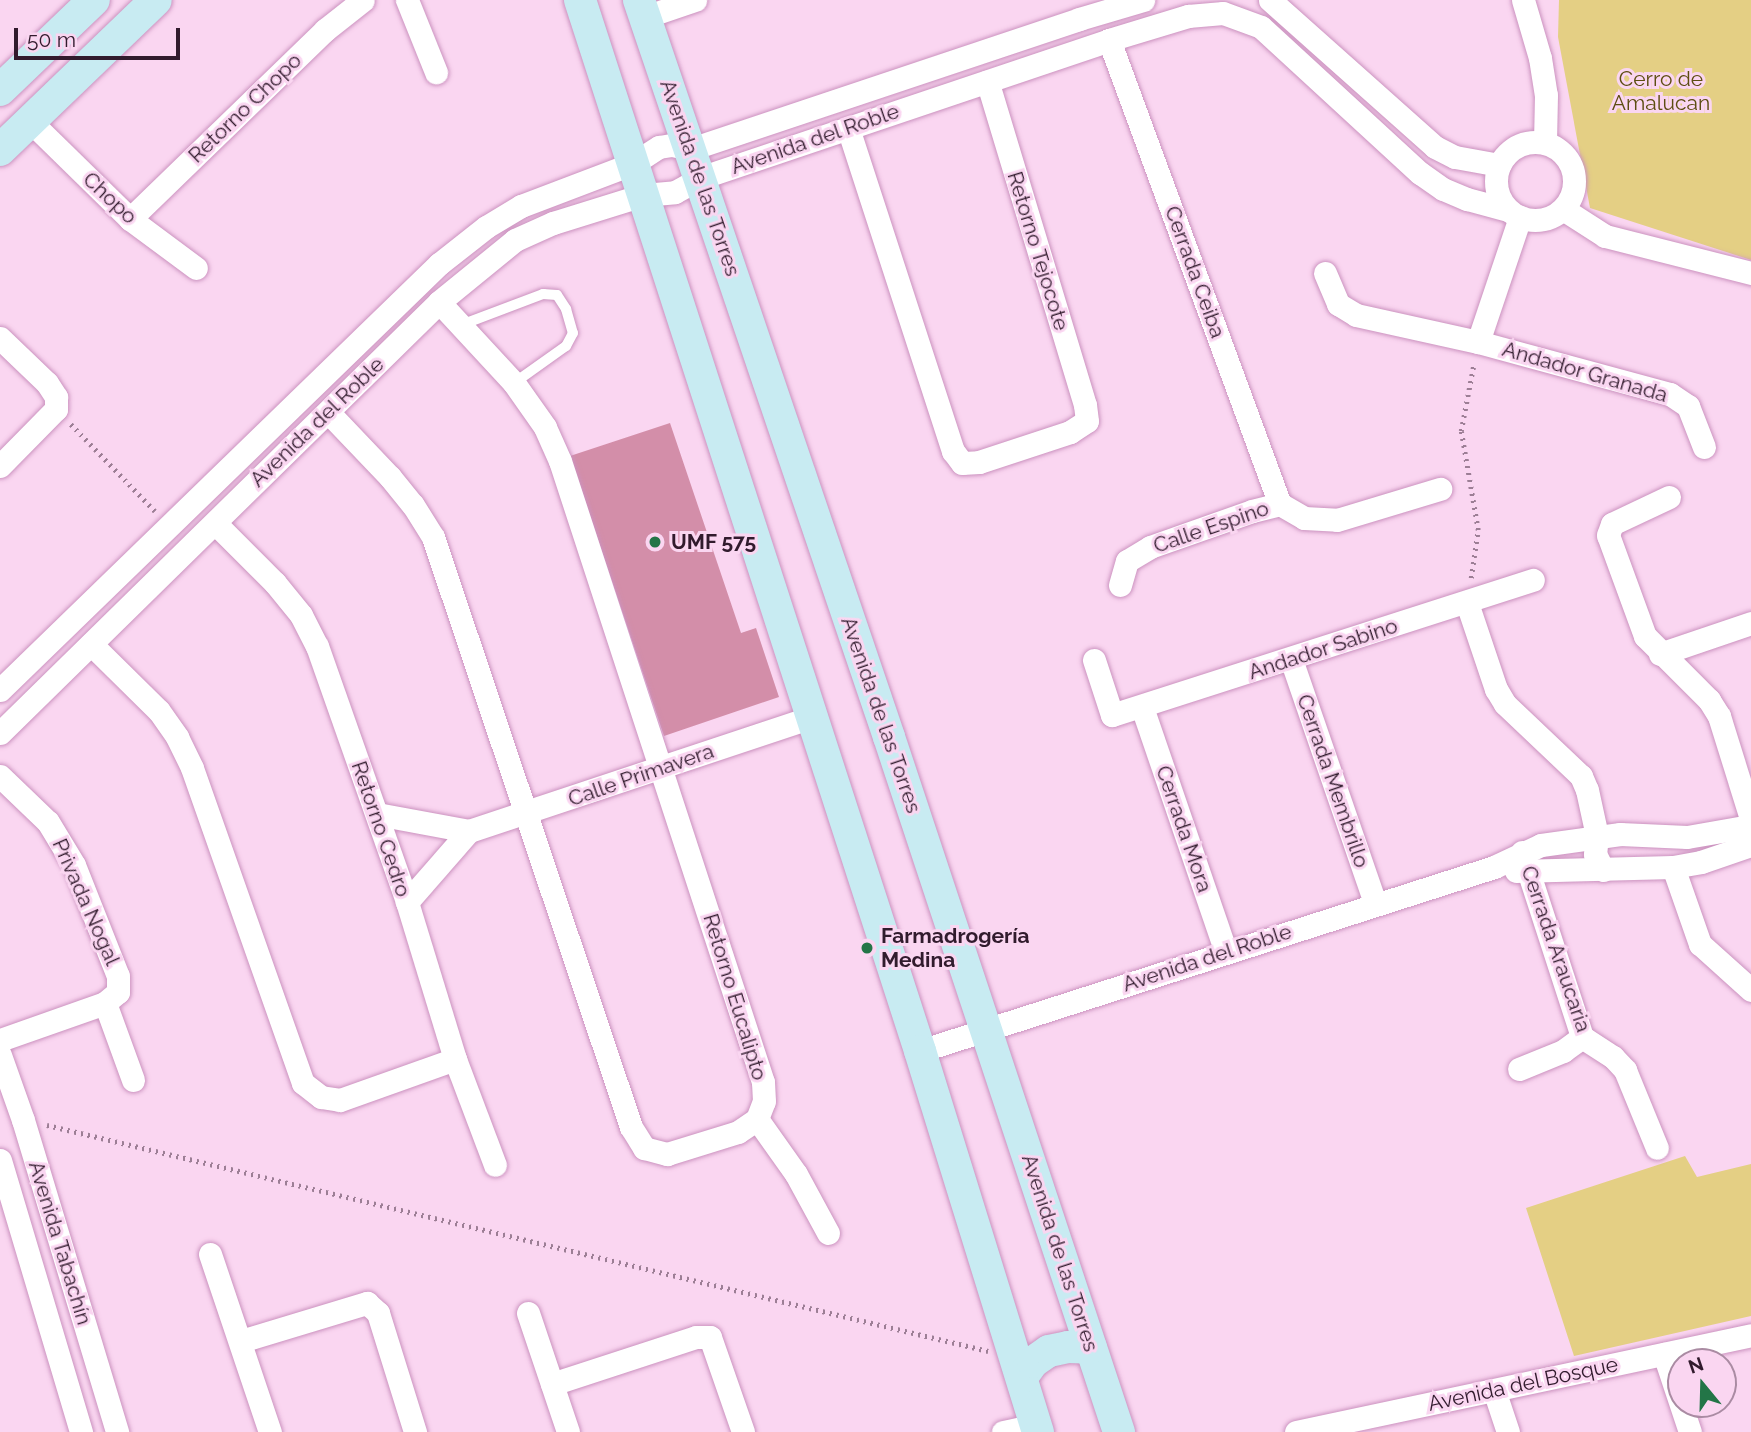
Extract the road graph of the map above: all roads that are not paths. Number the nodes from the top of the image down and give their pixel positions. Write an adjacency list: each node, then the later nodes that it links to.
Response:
1 (68, 0): 15 (street)
2 (94, 0): 18 (street)
3 (131, 0): 19 (street)
4 (156, 0): 19 (street)
5 (363, 0): 29 (street, Retorno Chopo)
6 (407, 0): 16 (street)
7 (580, 0): 23 (street)
8 (695, 0): 12 (street)
9 (1143, 0): 13 (street, Avenida del Roble)
10 (1270, 0): 25 (street)
11 (1523, 0): 21 (street)
12 (642, 9): 24 (street, Avenida de las Torres)
13 (1076, 9): 24 (street, Avenida del Roble)
14 (1109, 40): 17 (street, Avenida del Roble); 28 (street, Avenida del Roble); 43 (street, Cerrada Ceiba)
15 (0, 67)
16 (436, 72)
17 (987, 81): 20 (street, Avenida del Roble); 20 (street, Retorno Tejocote)
18 (0, 90)
19 (15, 123): 22 (street); 29 (street, Chopo)
20 (848, 128): 24 (street, Avenida del Roble)
21 (1545, 143): 25 (street); 27 (street)
22 (0, 150)
23 (634, 163): 24 (street, Avenida del Roble); 26 (street); 53 (street, Avenida del Roble)
24 (696, 164): 26 (street, Avenida del Roble); 75 (street, Avenida de las Torres)
25 (1500, 164): 28 (street)
26 (643, 195): 33 (street, Avenida del Roble); 55 (street)
27 (1563, 209): 28 (street); 32 (street)
28 (1514, 214): 36 (street)
29 (130, 219): 30 (street, Chopo)
30 (196, 268)
31 (1325, 273): 36 (street, Andador Granada)
32 (1751, 273)
33 (439, 302): 34 (street, Retorno Eucalipto); 38 (street, Avenida del Roble)
34 (461, 325): 37 (street, Retorno Eucalipto); 37 (lane)
35 (0, 338): 40 (street)
36 (1478, 342): 39 (street, Andador Granada)
37 (514, 383): 57 (street, Retorno Eucalipto)
38 (328, 412): 44 (street, Avenida del Roble); 60 (street)
39 (1704, 447)
40 (0, 466)
41 (1440, 489): 43 (street, Calle Espino)
42 (1669, 497): 50 (street)
43 (1280, 504): 46 (street, Calle Espino)
44 (215, 523): 49 (street, Avenida del Roble); 59 (street, Retorno Cedro)
45 (1533, 580): 47 (street, Andador Sabino)
46 (1120, 585)
47 (1467, 603): 51 (street, Andador Sabino); 65 (street)
48 (1751, 623): 50 (street)
49 (91, 644): 56 (street, Avenida del Roble); 80 (street)
50 (1660, 654): 61 (street)
51 (1291, 659): 54 (street, Andador Sabino); 71 (street, Cerrada Membrillo)
52 (1094, 660): 54 (street, Andador Sabino)
53 (0, 690)
54 (1142, 707): 72 (street, Cerrada Mora)
55 (812, 718): 57 (street, Calle Primavera); 78 (street)
56 (0, 733)
57 (662, 769): 60 (street, Calle Primavera); 83 (street, Retorno Eucalipto)
58 (0, 776): 74 (street, Privada Nogal)
59 (377, 814): 63 (street, Calle Primavera); 70 (street, Retorno Cedro)
60 (528, 814): 63 (street, Calle Primavera); 83 (street)
61 (1751, 819)
62 (1751, 826): 64 (street, Avenida del Roble)
63 (469, 831): 70 (street)
64 (1620, 834): 65 (street, Avenida del Roble); 69 (street)
65 (1597, 836): 67 (street, Avenida del Roble); 69 (street)
66 (1751, 845): 68 (street, Avenida del Roble)
67 (1525, 862): 69 (street, Avenida del Roble); 71 (street, Avenida del Roble); 76 (street, Cerrada Araucaria)
68 (1673, 867): 69 (street, Avenida del Roble); 73 (street)
69 (1613, 870)
70 (407, 902): 80 (street, Retorno Cedro)
71 (1376, 903): 72 (street, Avenida del Roble)
72 (1226, 952): 75 (street, Avenida del Roble)
73 (1751, 990)
74 (105, 1003): 77 (street); 82 (street)
75 (986, 1030): 78 (street, Avenida del Roble); 92 (street, Avenida de las Torres)
76 (1582, 1037): 81 (street); 84 (street, Cerrada Araucaria)
77 (0, 1040)
78 (920, 1051): 94 (street)
79 (0, 1055): 100 (street, Avenida Tabachín)
80 (455, 1059): 86 (street, Retorno Cedro)
81 (1519, 1069)
82 (133, 1080)
83 (757, 1119): 87 (street)
84 (1657, 1148)
85 (0, 1160): 99 (street, Avenida Tabachín)
86 (495, 1165)
87 (828, 1233)
88 (210, 1254): 91 (street)
89 (528, 1313): 95 (street)
90 (1751, 1335): 93 (street, Avenida del Bosque)
91 (241, 1341): 101 (street); 102 (street)
92 (1091, 1348): 94 (street); 106 (street, Avenida de las Torres)
93 (1664, 1353): 96 (street, Avenida del Bosque); 109 (street)
94 (1019, 1368): 97 (street)
95 (552, 1384): 103 (street); 104 (street)
96 (1494, 1390): 98 (street, Avenida del Bosque); 108 (street)
97 (1037, 1429): 105 (street)
98 (1326, 1429): 107 (street, Avenida del Bosque)
99 (81, 1432)
100 (117, 1432)
101 (270, 1432)
102 (415, 1432)
103 (568, 1432)
104 (743, 1432)
105 (1003, 1432)
106 (1119, 1432)
107 (1296, 1432)
108 (1508, 1432)
109 (1690, 1432)

